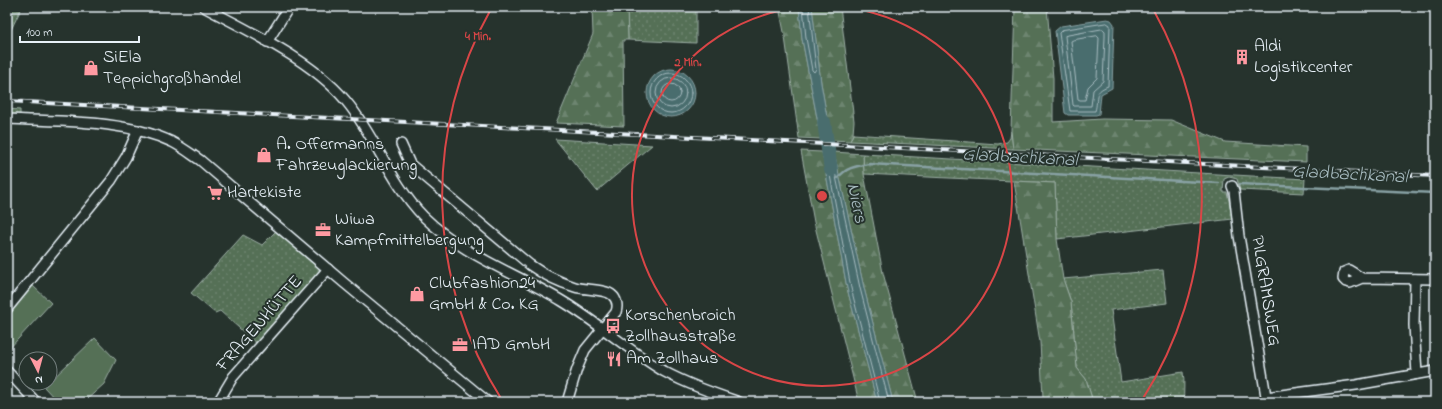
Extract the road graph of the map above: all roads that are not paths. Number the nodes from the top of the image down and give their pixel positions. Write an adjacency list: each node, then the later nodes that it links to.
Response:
1 (204, 7): 3 (street)
2 (289, 7): 3 (street)
3 (267, 42): 13 (street)
4 (7, 119): 5 (street)
5 (138, 130): 8 (street); 12 (street)
6 (401, 144): 13 (street)
7 (1232, 186): 17 (street, PILGRAMSWEG)
8 (328, 269): 19 (street, FRAGENHÜTTE); 20 (street)
9 (1362, 278): 10 (street)
10 (1416, 279): 11 (street); 16 (street)
11 (1435, 279)
12 (7, 309)
13 (602, 328): 21 (street); 22 (street)
14 (7, 370): 18 (street)
15 (1435, 371): 16 (street)
16 (1417, 374): 17 (street)
17 (1267, 399)
18 (36, 402)
19 (218, 402)
20 (488, 402)
21 (567, 402)
22 (739, 402)

